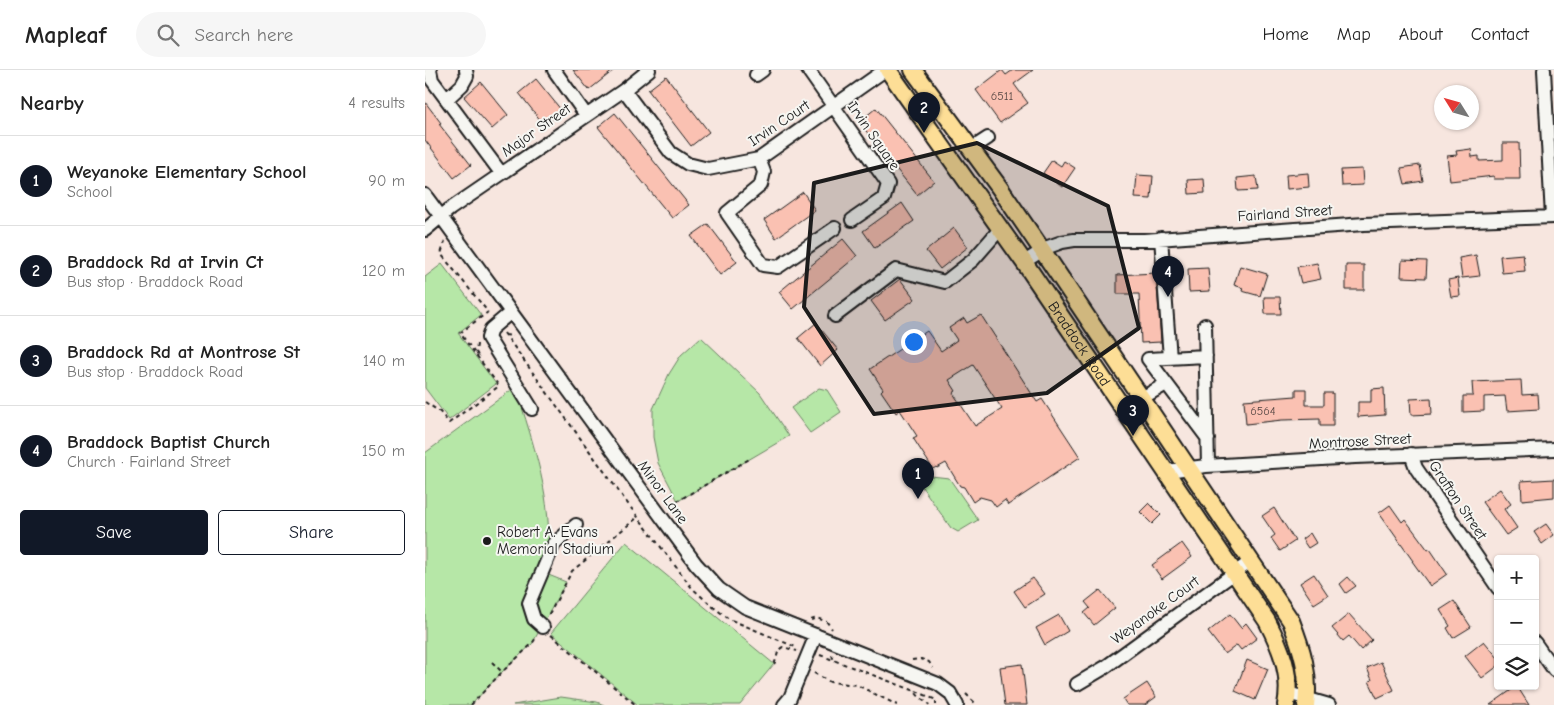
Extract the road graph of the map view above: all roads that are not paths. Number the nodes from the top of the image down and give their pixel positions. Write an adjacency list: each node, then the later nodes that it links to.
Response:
1 (430, 70): 10 (street)
2 (466, 70): 10 (street)
3 (554, 70): 12 (street)
4 (649, 70): 9 (street, Major Street)
5 (808, 70): 11 (street, Irvin Square)
6 (886, 70): 11 (street, Irvin Court); 22 (main road, Braddock Road)
7 (913, 70): 14 (main road, Braddock Road)
8 (1544, 70): 19 (street)
9 (624, 90): 12 (street, Major Street); 15 (street, Irvin Court)
10 (447, 99): 16 (street)
11 (833, 105): 15 (street, Irvin Court); 20 (street, Irvin Square)
12 (586, 115): 16 (street, Major Street)
13 (988, 138): 14 (street)
14 (971, 149): 25 (main road, Braddock Road)
15 (759, 159): 21 (street)
16 (501, 173): 18 (street, Major Street)
17 (425, 195): 18 (street, Minor Lane)
18 (441, 216): 23 (street, Major Street); 27 (street, Minor Lane)
19 (1553, 217): 24 (street, Fairland Street)
20 (852, 220)
21 (835, 228)
22 (1001, 228): 26 (main road, Braddock Road); 28 (street)
23 (425, 230)
24 (1161, 238): 25 (street, Fairland Street); 31 (street)
25 (1042, 250): 26 (street, Fairland Street); 33 (main road, Braddock Road)
26 (1024, 262): 40 (main road, Braddock Road)
27 (511, 312): 34 (street); 46 (street, Minor Lane)
28 (835, 316)
29 (1205, 325): 30 (street)
30 (1206, 356): 31 (street); 35 (street)
31 (1170, 358): 32 (street)
32 (1167, 384): 33 (street); 35 (street)
33 (1142, 398): 39 (main road, Braddock Road)
34 (532, 409)
35 (1208, 439): 38 (street)
36 (1554, 449): 37 (street, Montrose Street)
37 (1411, 454): 38 (street, Montrose Street); 44 (street, Grafton Street)
38 (1208, 466): 39 (street, Montrose Street)
39 (1190, 468): 40 (street, Montrose Street); 42 (main road, Braddock Road)
40 (1167, 471): 43 (main road, Braddock Road)
41 (576, 525): 45 (street)
42 (1251, 561): 43 (street, Weyanoke Court); 51 (main road, Braddock Road)
43 (1234, 573): 49 (street, Weyanoke Court); 50 (main road, Braddock Road)
44 (1494, 582)
45 (543, 627)
46 (820, 628): 52 (street); 53 (street, Minor Lane)
47 (1536, 645): 48 (street)
48 (1554, 670)
49 (1077, 684)
50 (1287, 699): 51 (street)
51 (1306, 702): 54 (street)
52 (784, 705)
53 (957, 705)
54 (1329, 705)

